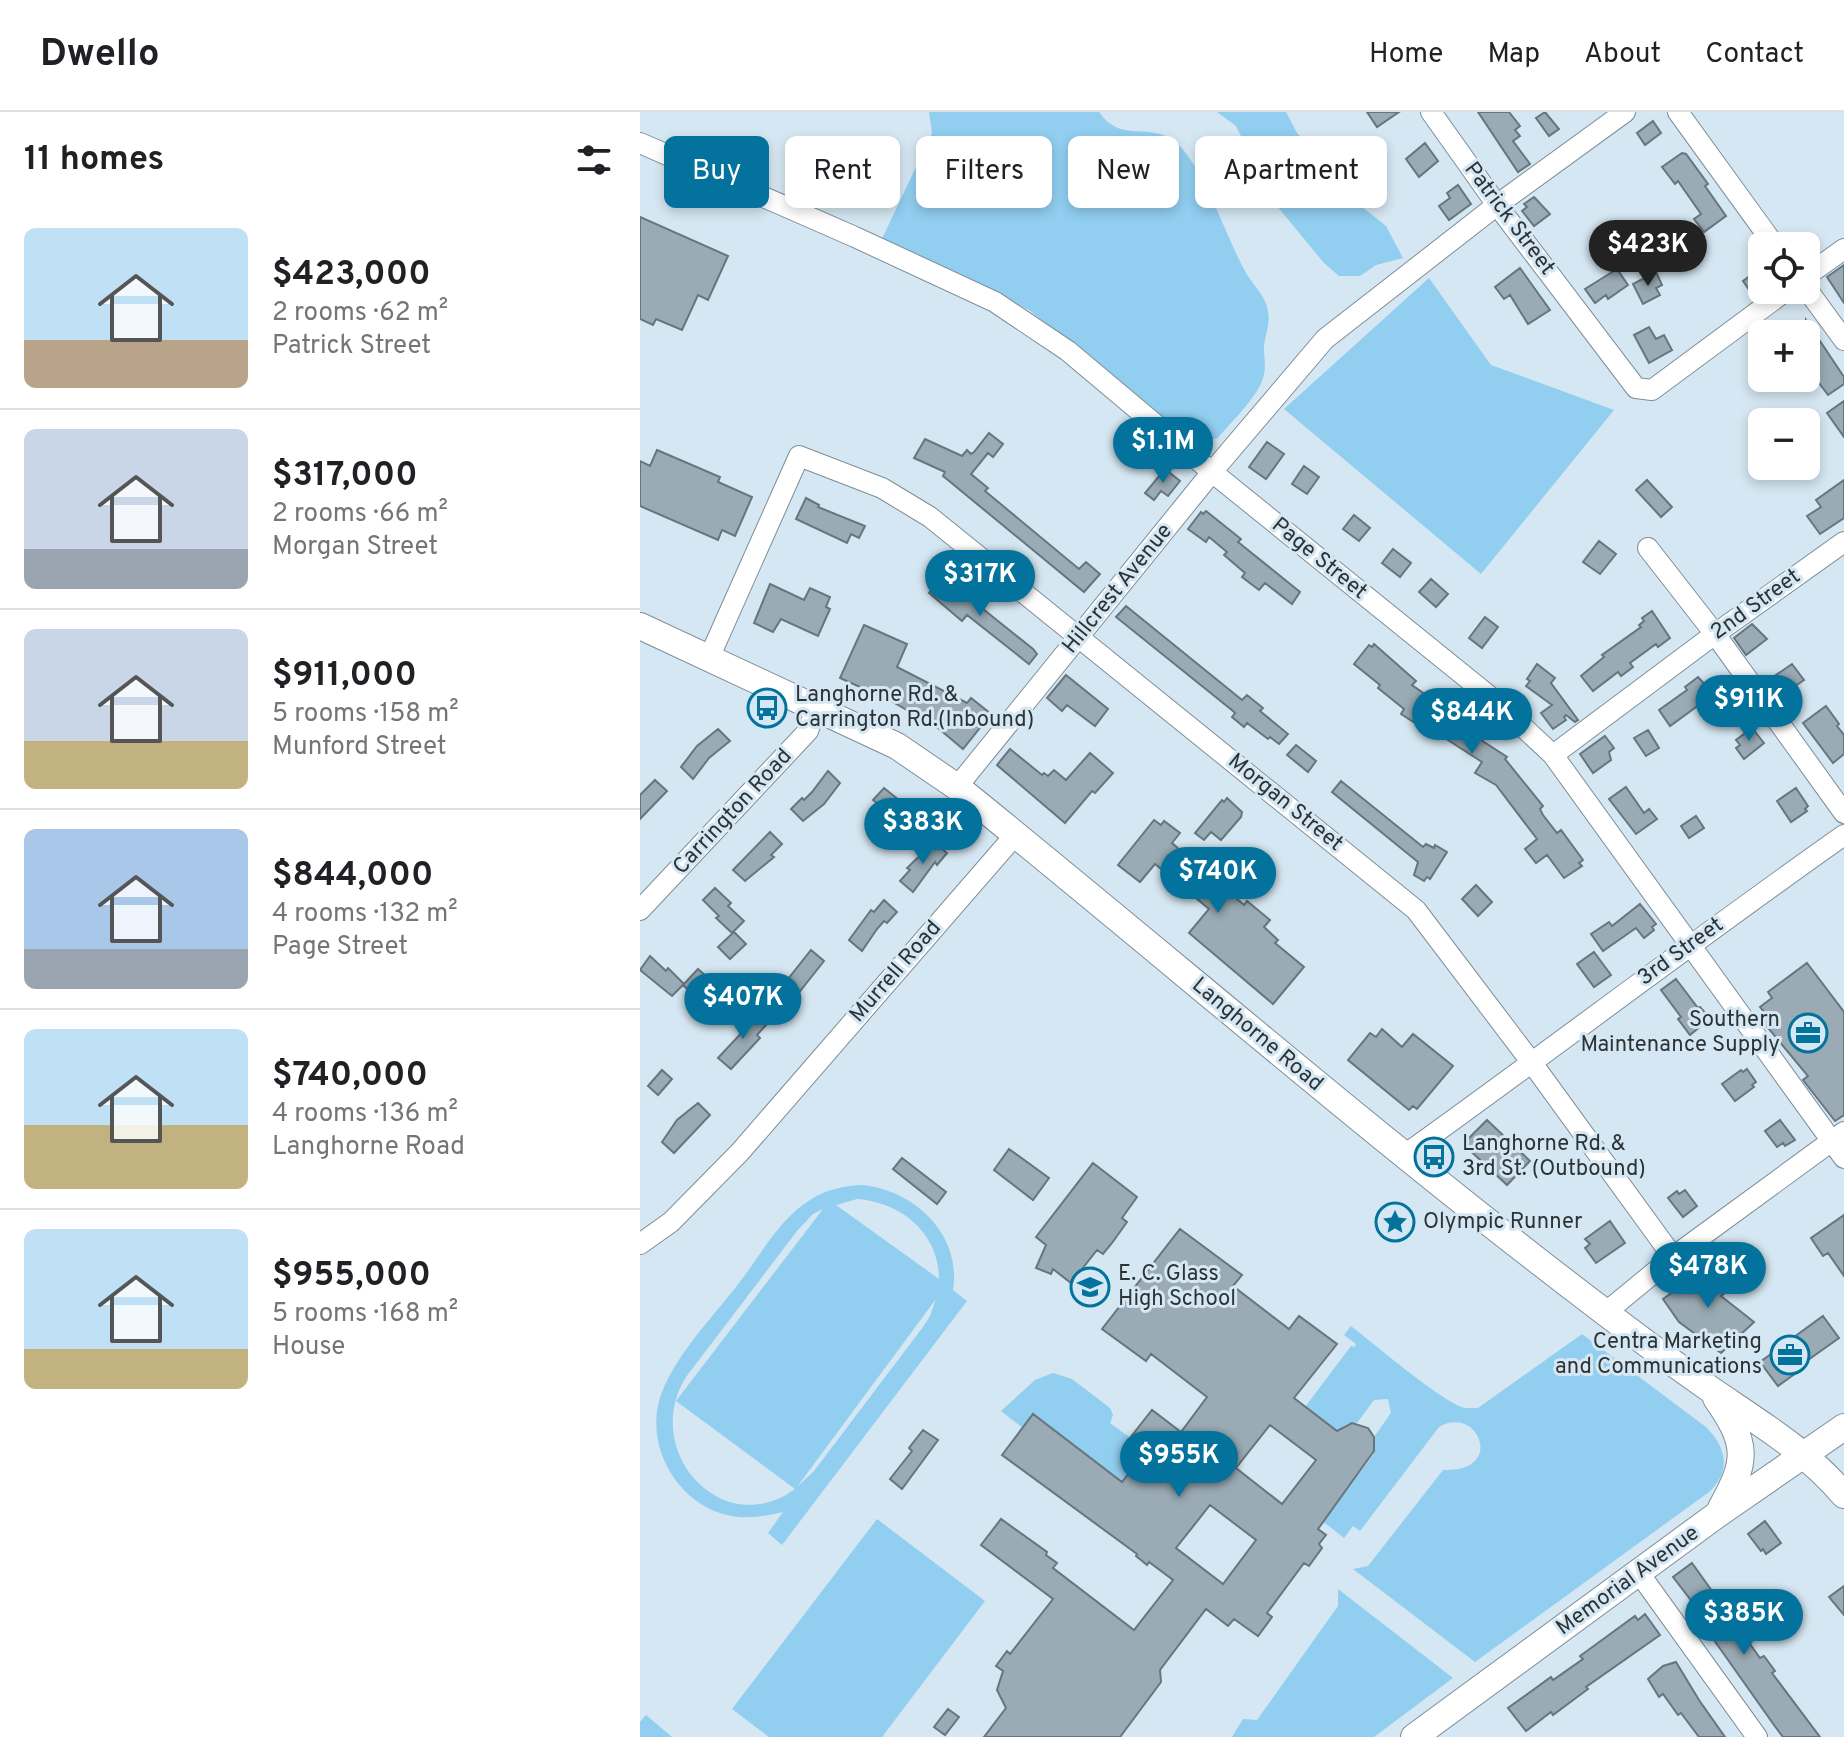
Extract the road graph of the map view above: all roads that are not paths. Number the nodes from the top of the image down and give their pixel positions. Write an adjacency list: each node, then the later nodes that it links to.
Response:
1 (1431, 112): 5 (street, Patrick Street)
2 (1625, 112): 5 (street, Hillcrest Avenue)
3 (1678, 112): 6 (street)
4 (640, 143): 12 (street, Page Street)
5 (1497, 205): 9 (street, Patrick Street); 12 (street, Hillcrest Avenue)
6 (1765, 232)
7 (1844, 249): 8 (street)
8 (1820, 266)
9 (1768, 304)
10 (1818, 304): 11 (street)
11 (1844, 340)
12 (1212, 472): 17 (street, Hillcrest Avenue); 20 (street, Page Street)
13 (1844, 542): 16 (street, 2nd Street)
14 (1648, 548): 16 (street)
15 (640, 626): 18 (main road, Langhorne Road)
16 (1715, 634): 20 (street, 2nd Street); 22 (street)
17 (1079, 638): 18 (street, Morgan Street); 21 (street, Hillcrest Avenue); 27 (street, Morgan Street)
18 (709, 658): 19 (main road, Langhorne Road)
19 (816, 708): 21 (main road, Langhorne Road); 25 (street, Carrington Road)
20 (1553, 755): 26 (street, Page Street)
21 (957, 787): 23 (main road, Langhorne Road)
22 (1844, 813)
23 (1016, 834): 29 (main road, Langhorne Road); 31 (street, Murrell Road)
24 (1844, 835): 26 (street, 3rd Street)
25 (640, 910)
26 (1689, 945): 27 (street, 3rd Street); 28 (street, Page Street)
27 (1532, 1063): 29 (street, 3rd Street); 32 (street, Morgan Street)
28 (1838, 1136): 30 (street, Page Street); 32 (street)
29 (1403, 1156): 33 (main road, Langhorne Road)
30 (1844, 1158)
31 (640, 1244)
32 (1673, 1257): 33 (street)
33 (1605, 1313): 34 (main road, Langhorne Road)
34 (1709, 1389): 36 (main road, Langhorne Road); 38 (main road)
35 (1844, 1427): 36 (main road, Memorial Avenue)
36 (1804, 1455): 37 (main road, Langhorne Road); 38 (main road, Memorial Avenue)
37 (1844, 1495)
38 (1718, 1514): 39 (main road, Memorial Avenue)
39 (1639, 1573): 40 (main road, Memorial Avenue); 41 (street)
40 (1414, 1737)
41 (1757, 1737)

